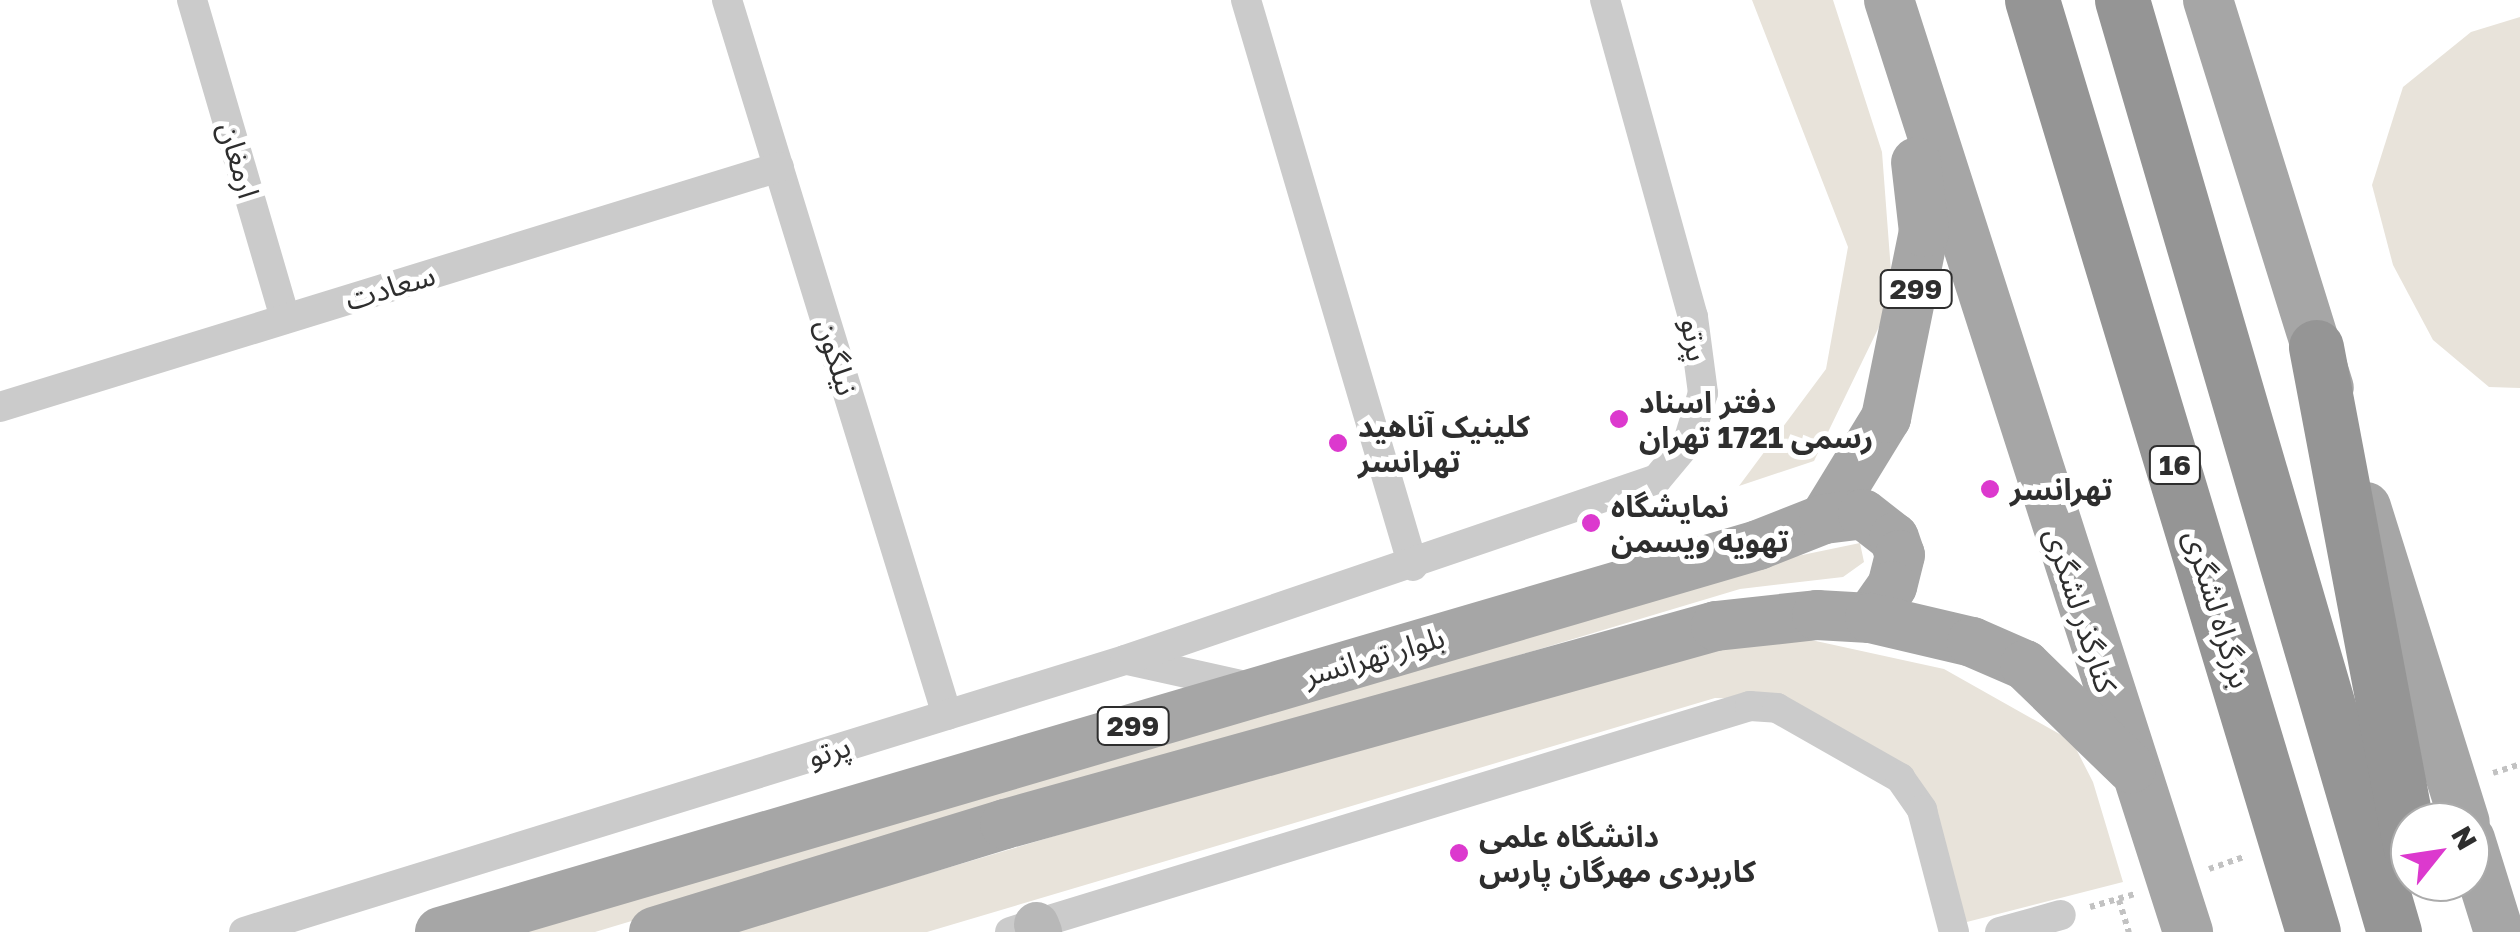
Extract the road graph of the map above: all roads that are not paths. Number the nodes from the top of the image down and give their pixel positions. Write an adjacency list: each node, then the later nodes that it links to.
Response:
1 (192, 0): 10 (street, ارمغان)
2 (728, 0): 9 (street, نیلگون)
3 (1246, 0): 14 (street)
4 (1604, 0): 14 (street, پرتو)
5 (2032, 0): 32 (highway, بزرگراه لشگری / 16)
6 (2122, 0): 33 (highway)
7 (2208, 0): 11 (main road)
8 (1895, 20): 13 (main road, 299); 19 (main road, کنارگذر لشگری)
9 (779, 167): 10 (street, سعادت); 18 (street, نیلگون)
10 (286, 320): 12 (street, سعادت)
11 (2316, 347): 20 (highway); 21 (main road)
12 (0, 408)
13 (1824, 519): 15 (main road); 17 (main road, بلوار تهرانسر / 299)
14 (1413, 566): 16 (street, پرتو)
15 (1870, 618): 19 (main road, بلوار تهرانسر / 299); 28 (main road, بلوار تهرانسر / 299)
16 (1125, 660): 17 (street); 18 (street, پرتو)
17 (1257, 688): 27 (main road, بلوار تهرانسر / 299)
18 (946, 715): 26 (street, پرتو)
19 (2131, 768): 31 (main road, کنارگذر لشگری)
20 (2402, 802)
21 (2459, 802)
22 (2422, 902): 34 (highway)
23 (2490, 902): 35 (main road)
24 (2061, 914): 30 (street)
25 (1028, 929): 29 (street)
26 (244, 932)
27 (440, 932)
28 (654, 932)
29 (1954, 932)
30 (2000, 932)
31 (2188, 932)
32 (2313, 932)
33 (2394, 932)
34 (2428, 932)
35 (2499, 932)

